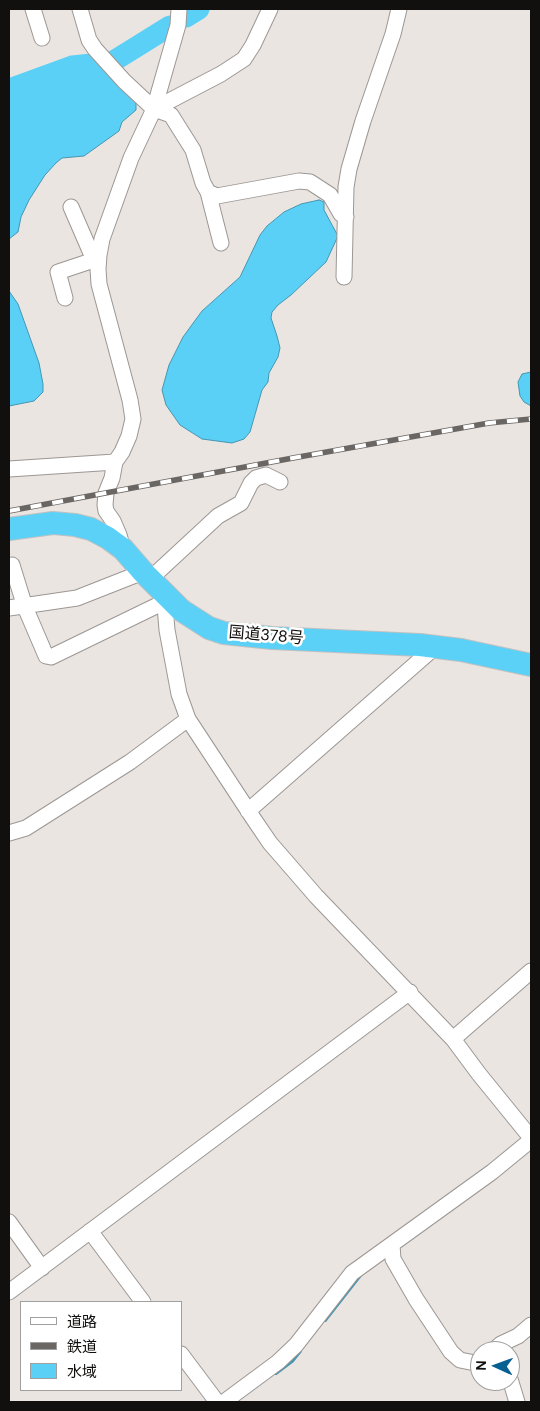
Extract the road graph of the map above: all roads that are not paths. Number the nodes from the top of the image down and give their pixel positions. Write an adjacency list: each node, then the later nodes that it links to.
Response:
1 (33, 9): 6 (street)
2 (80, 9): 7 (street)
3 (179, 9): 7 (street)
4 (270, 9): 7 (street)
5 (399, 9): 10 (street)
6 (42, 38)
7 (154, 109): 8 (street); 12 (street)
8 (208, 192): 10 (street); 11 (street)
9 (71, 207): 12 (street)
10 (346, 217): 13 (street)
11 (220, 243)
12 (96, 260): 14 (street); 15 (street)
13 (344, 278)
14 (65, 298)
15 (115, 462): 16 (street); 19 (street)
16 (9, 469)
17 (280, 482): 21 (street)
18 (9, 529): 19 (highway, 国道378号)
19 (123, 549): 21 (highway, 国道378号)
20 (12, 565): 22 (street)
21 (156, 588): 22 (street); 22 (street); 24 (highway, 国道378号); 26 (street)
22 (25, 607): 23 (street)
23 (9, 608)
24 (435, 647): 25 (highway, 国道378号); 27 (street)
25 (531, 664)
26 (188, 719): 27 (street); 28 (street)
27 (248, 811): 30 (street)
28 (9, 833)
29 (531, 971): 31 (street)
30 (410, 992): 31 (street); 34 (street)
31 (453, 1039): 32 (street)
32 (531, 1139): 35 (street)
33 (9, 1222): 36 (street)
34 (90, 1232): 36 (street); 38 (street)
35 (392, 1245): 42 (street); 44 (street)
36 (42, 1268): 37 (street)
37 (9, 1292)
38 (142, 1301)
39 (531, 1325): 40 (street)
40 (507, 1341)
41 (182, 1355): 43 (street)
42 (470, 1362)
43 (217, 1402)
44 (224, 1402)

